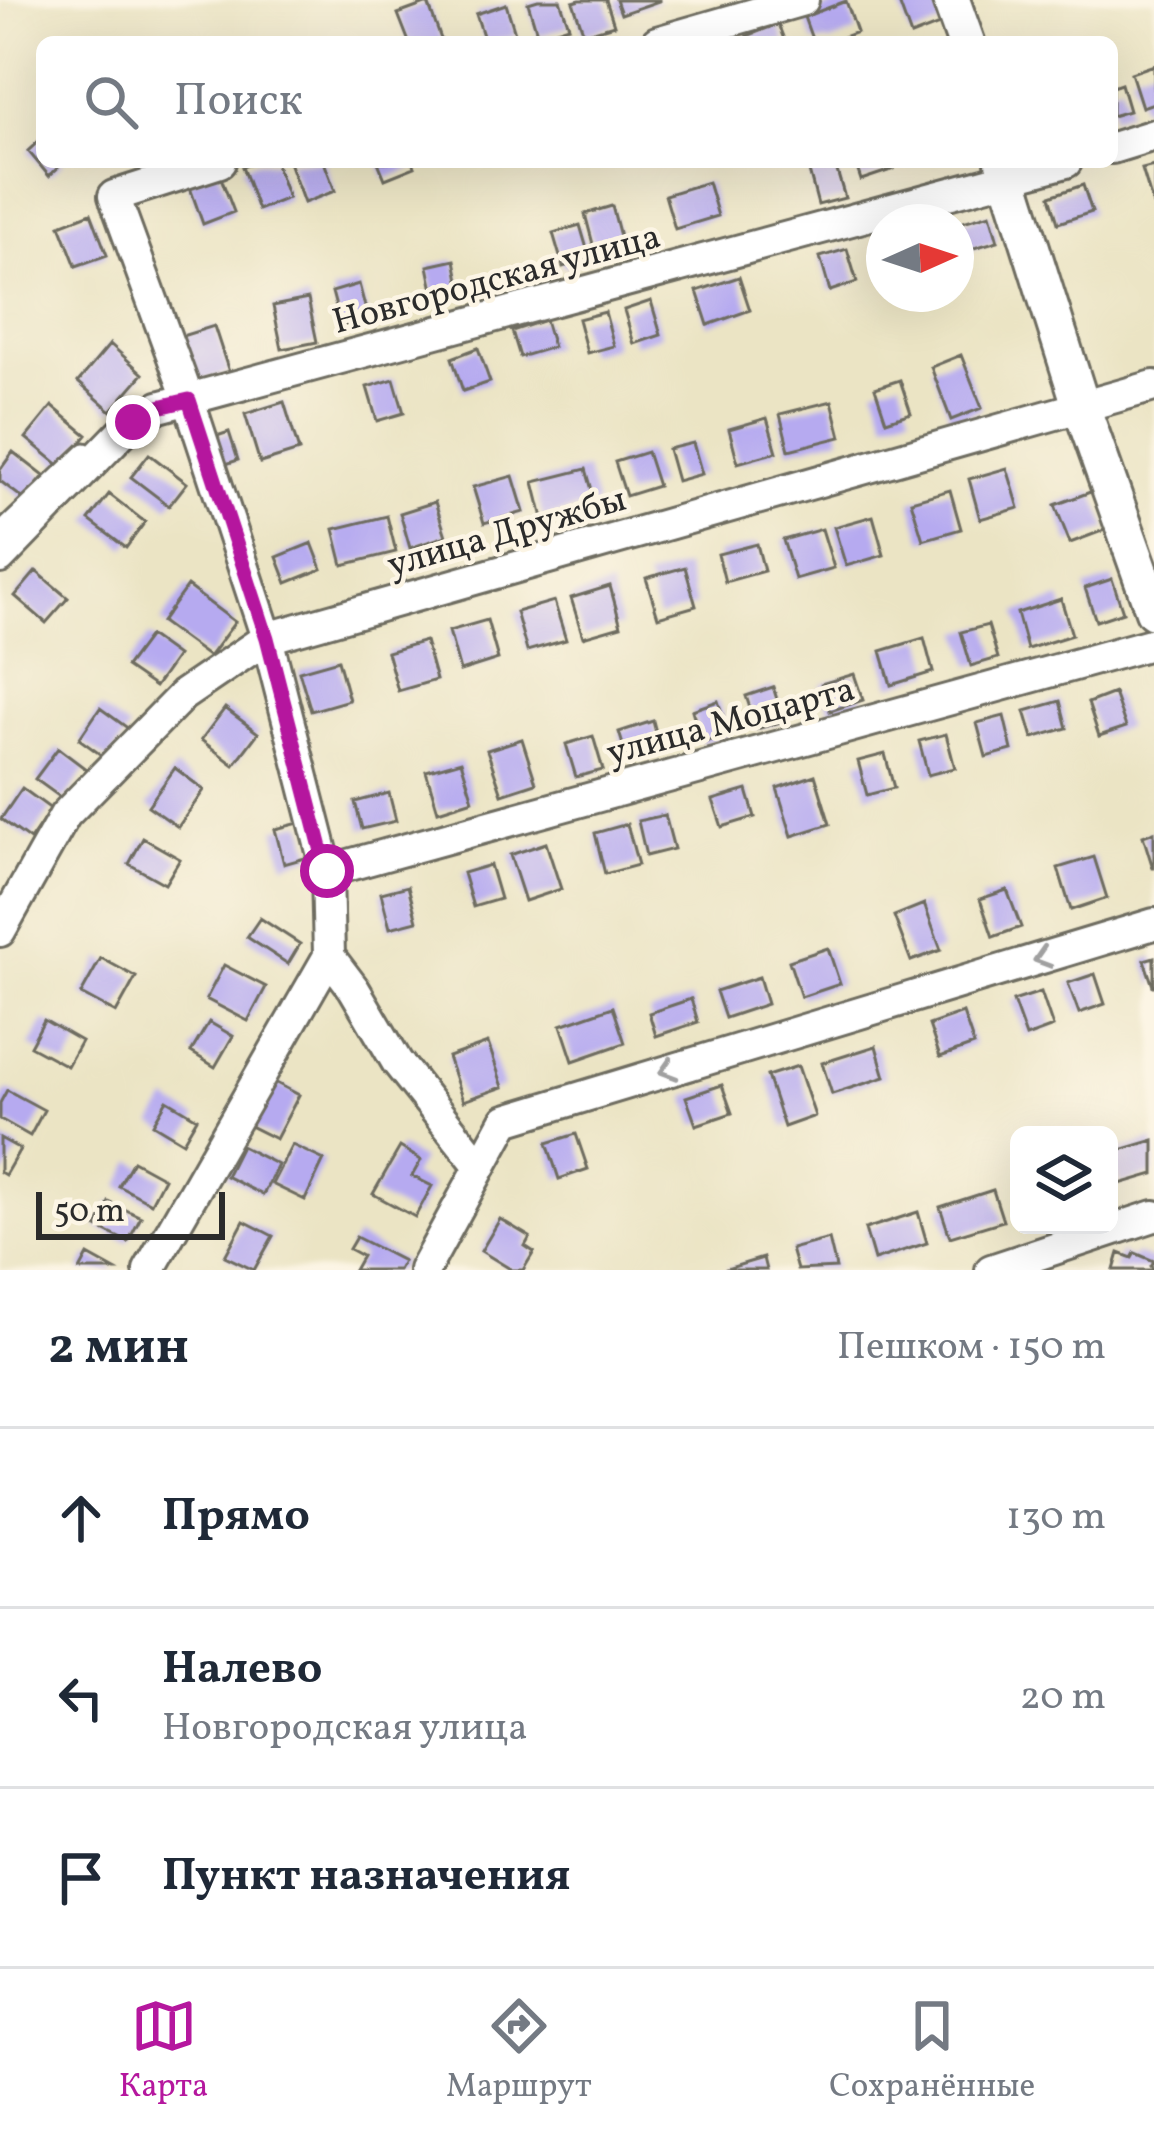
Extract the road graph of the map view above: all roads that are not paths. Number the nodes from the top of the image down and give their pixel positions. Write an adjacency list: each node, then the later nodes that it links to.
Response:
1 (803, 0): 3 (street)
2 (951, 0): 4 (street)
3 (678, 36)
4 (964, 36)
5 (1154, 135): 6 (street)
6 (1118, 146)
7 (201, 168): 10 (street)
8 (1007, 171): 10 (street, Новгородская улица); 11 (street)
9 (1154, 386): 11 (street, улица Дружбы)
10 (189, 400): 12 (street, Новгородская улица); 16 (street)
11 (1082, 406): 15 (street); 16 (street, улица Дружбы)
12 (133, 422): 13 (lane); 14 (street, Новгородская улица)
13 (0, 532)
14 (0, 558)
15 (1154, 611)
16 (267, 638): 18 (street); 20 (street, улица Дружбы)
17 (1154, 643): 18 (street, улица Моцарта)
18 (327, 871): 21 (street)
19 (1154, 925): 22 (street, one-way to 22)
20 (0, 931)
21 (328, 956): 22 (street); 24 (street)
22 (480, 1166): 25 (street)
23 (1154, 1216): 26 (street)
24 (149, 1270)
25 (424, 1270)
26 (991, 1270)

